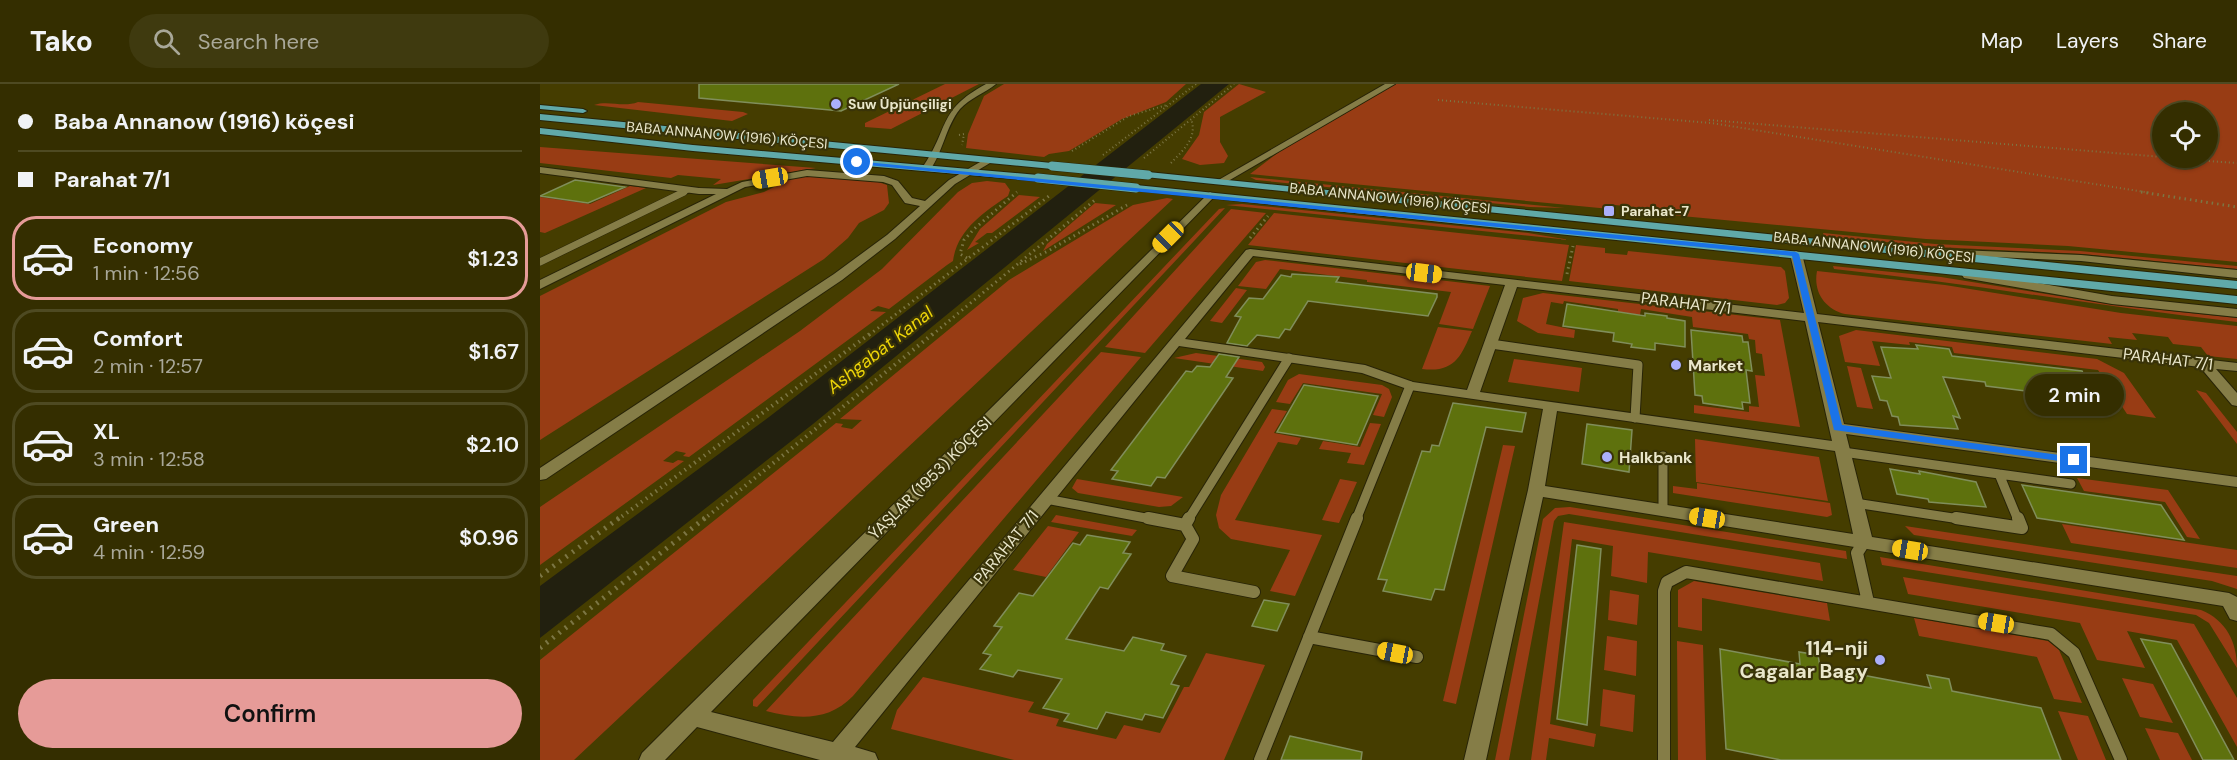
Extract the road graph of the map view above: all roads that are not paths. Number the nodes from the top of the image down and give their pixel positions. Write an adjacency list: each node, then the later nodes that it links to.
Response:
1 (993, 84): 9 (street)
2 (1391, 84): 14 (street, ÝAŞLAR (1953) KÖÇESI)
3 (540, 106): 6 (main road)
4 (540, 117): 6 (main road, BABA ANNANOW (1916) KÖÇESI)
5 (540, 131): 8 (main road, BABA ANNANOW (1916) KÖÇESI)
6 (713, 134): 9 (main road, BABA ANNANOW (1916) KÖÇESI)
7 (540, 141): 8 (main road)
8 (693, 148): 11 (main road, BABA ANNANOW (1916) KÖÇESI)
9 (937, 156): 10 (main road, BABA ANNANOW (1916) KÖÇESI); 11 (street)
10 (987, 161): 13 (street); 14 (main road, BABA ANNANOW (1916) KÖÇESI, bridge)
11 (927, 168): 13 (main road, BABA ANNANOW (1916) KÖÇESI)
12 (540, 170): 15 (street)
13 (969, 172): 14 (main road, BABA ANNANOW (1916) KÖÇESI, bridge); 17 (street)
14 (1215, 189): 18 (main road, BABA ANNANOW (1916) KÖÇESI); 19 (main road, BABA ANNANOW (1916) KÖÇESI); 57 (street, ÝAŞLAR (1953) KÖÇESI)
15 (688, 190): 16 (street); 20 (lane)
16 (727, 191): 17 (street); 24 (street)
17 (928, 204): 43 (street)
18 (1910, 251): 22 (street, BABA ANNANOW (1916) KÖÇESI); 25 (main road, BABA ANNANOW (1916) KÖÇESI)
19 (1796, 254): 21 (main road, BABA ANNANOW (1916) KÖÇESI); 28 (street)
20 (540, 262)
21 (1917, 266): 26 (main road, BABA ANNANOW (1916) KÖÇESI); 27 (street)
22 (2237, 274)
23 (1512, 283): 28 (street, PARAHAT 7/1); 29 (street, PARAHAT 7/1); 30 (street)
24 (540, 285)
25 (2237, 285)
26 (2237, 300)
27 (2237, 313)
28 (1812, 318): 32 (street, PARAHAT 7/1); 39 (street)
29 (1176, 342): 31 (street); 47 (street, PARAHAT 7/1)
30 (1491, 344): 35 (street); 38 (lane)
31 (1288, 358): 34 (street); 50 (lane)
32 (2205, 364): 33 (street, PARAHAT 7/1); 36 (street)
33 (2237, 367)
34 (1410, 386): 35 (street); 55 (lane)
35 (1472, 395): 37 (street)
36 (2237, 402)
37 (1551, 406): 38 (street); 46 (street)
38 (1635, 418): 40 (street)
39 (1837, 428): 40 (street); 44 (street)
40 (1842, 449): 42 (lane); 48 (street)
41 (1663, 456): 49 (lane)
42 (1999, 474): 45 (lane); 48 (lane)
43 (540, 475)
44 (2237, 483)
45 (2071, 484)
46 (1536, 490): 49 (street); 62 (street)
47 (1046, 499): 50 (lane); 58 (street, PARAHAT 7/1)
48 (1855, 503): 51 (street)
49 (1663, 511): 51 (street)
50 (1185, 525): 52 (lane)
51 (1864, 543): 53 (lane); 54 (street)
52 (1254, 592)
53 (1868, 602): 63 (lane); 64 (lane)
54 (2233, 607)
55 (1309, 637): 56 (lane); 61 (lane)
56 (1417, 657)
57 (692, 717): 58 (street); 59 (street, ÝAŞLAR (1953) KÖÇESI)
58 (834, 756): 60 (street)
59 (650, 760)
60 (867, 760)
61 (1260, 760)
62 (1475, 760)
63 (1664, 760)
64 (2121, 760)

